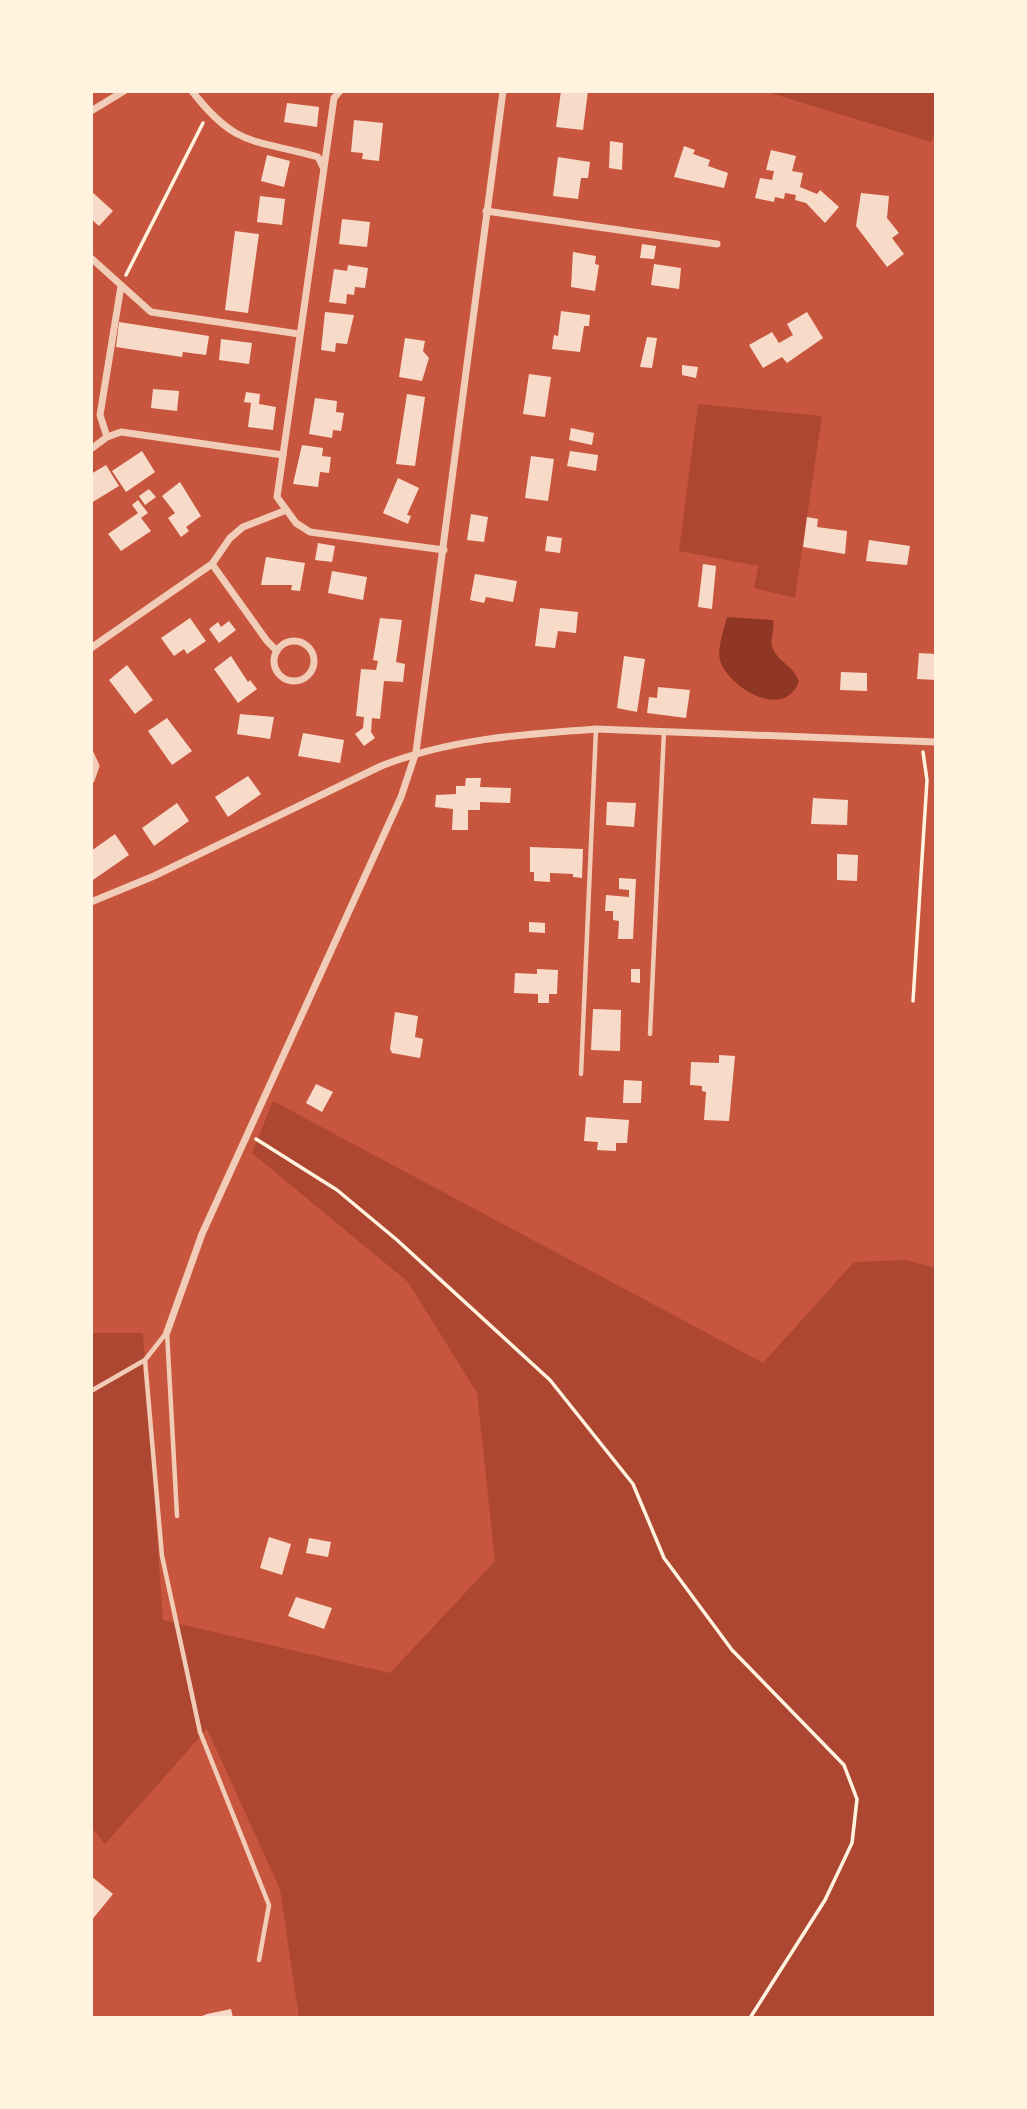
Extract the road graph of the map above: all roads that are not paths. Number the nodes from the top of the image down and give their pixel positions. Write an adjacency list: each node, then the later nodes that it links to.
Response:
1 (124, 91): 5 (street)
2 (192, 91): 6 (street)
3 (340, 91): 6 (street)
4 (503, 91): 7 (street)
5 (91, 111)
6 (323, 167): 11 (street)
7 (486, 211): 8 (street); 16 (street)
8 (717, 244)
9 (91, 258): 10 (street)
10 (121, 286): 11 (street); 12 (street)
11 (299, 334): 14 (street)
12 (107, 438): 13 (street); 14 (street)
13 (91, 449)
14 (283, 455): 15 (street)
15 (284, 511): 16 (street); 17 (street)
16 (444, 551): 23 (street)
17 (212, 564): 18 (street); 19 (street)
18 (91, 648)
19 (278, 651): 19 (street)
20 (596, 729): 21 (street); 23 (street); 28 (lane)
21 (664, 730): 22 (street); 27 (lane)
22 (936, 742)
23 (416, 752): 26 (street); 29 (street)
24 (91, 755): 25 (street)
25 (91, 780)
26 (91, 902)
27 (650, 1034)
28 (581, 1074)
29 (167, 1332): 30 (lane); 32 (lane)
30 (145, 1360): 31 (lane); 33 (lane)
31 (91, 1391)
32 (177, 1516)
33 (258, 1960)

